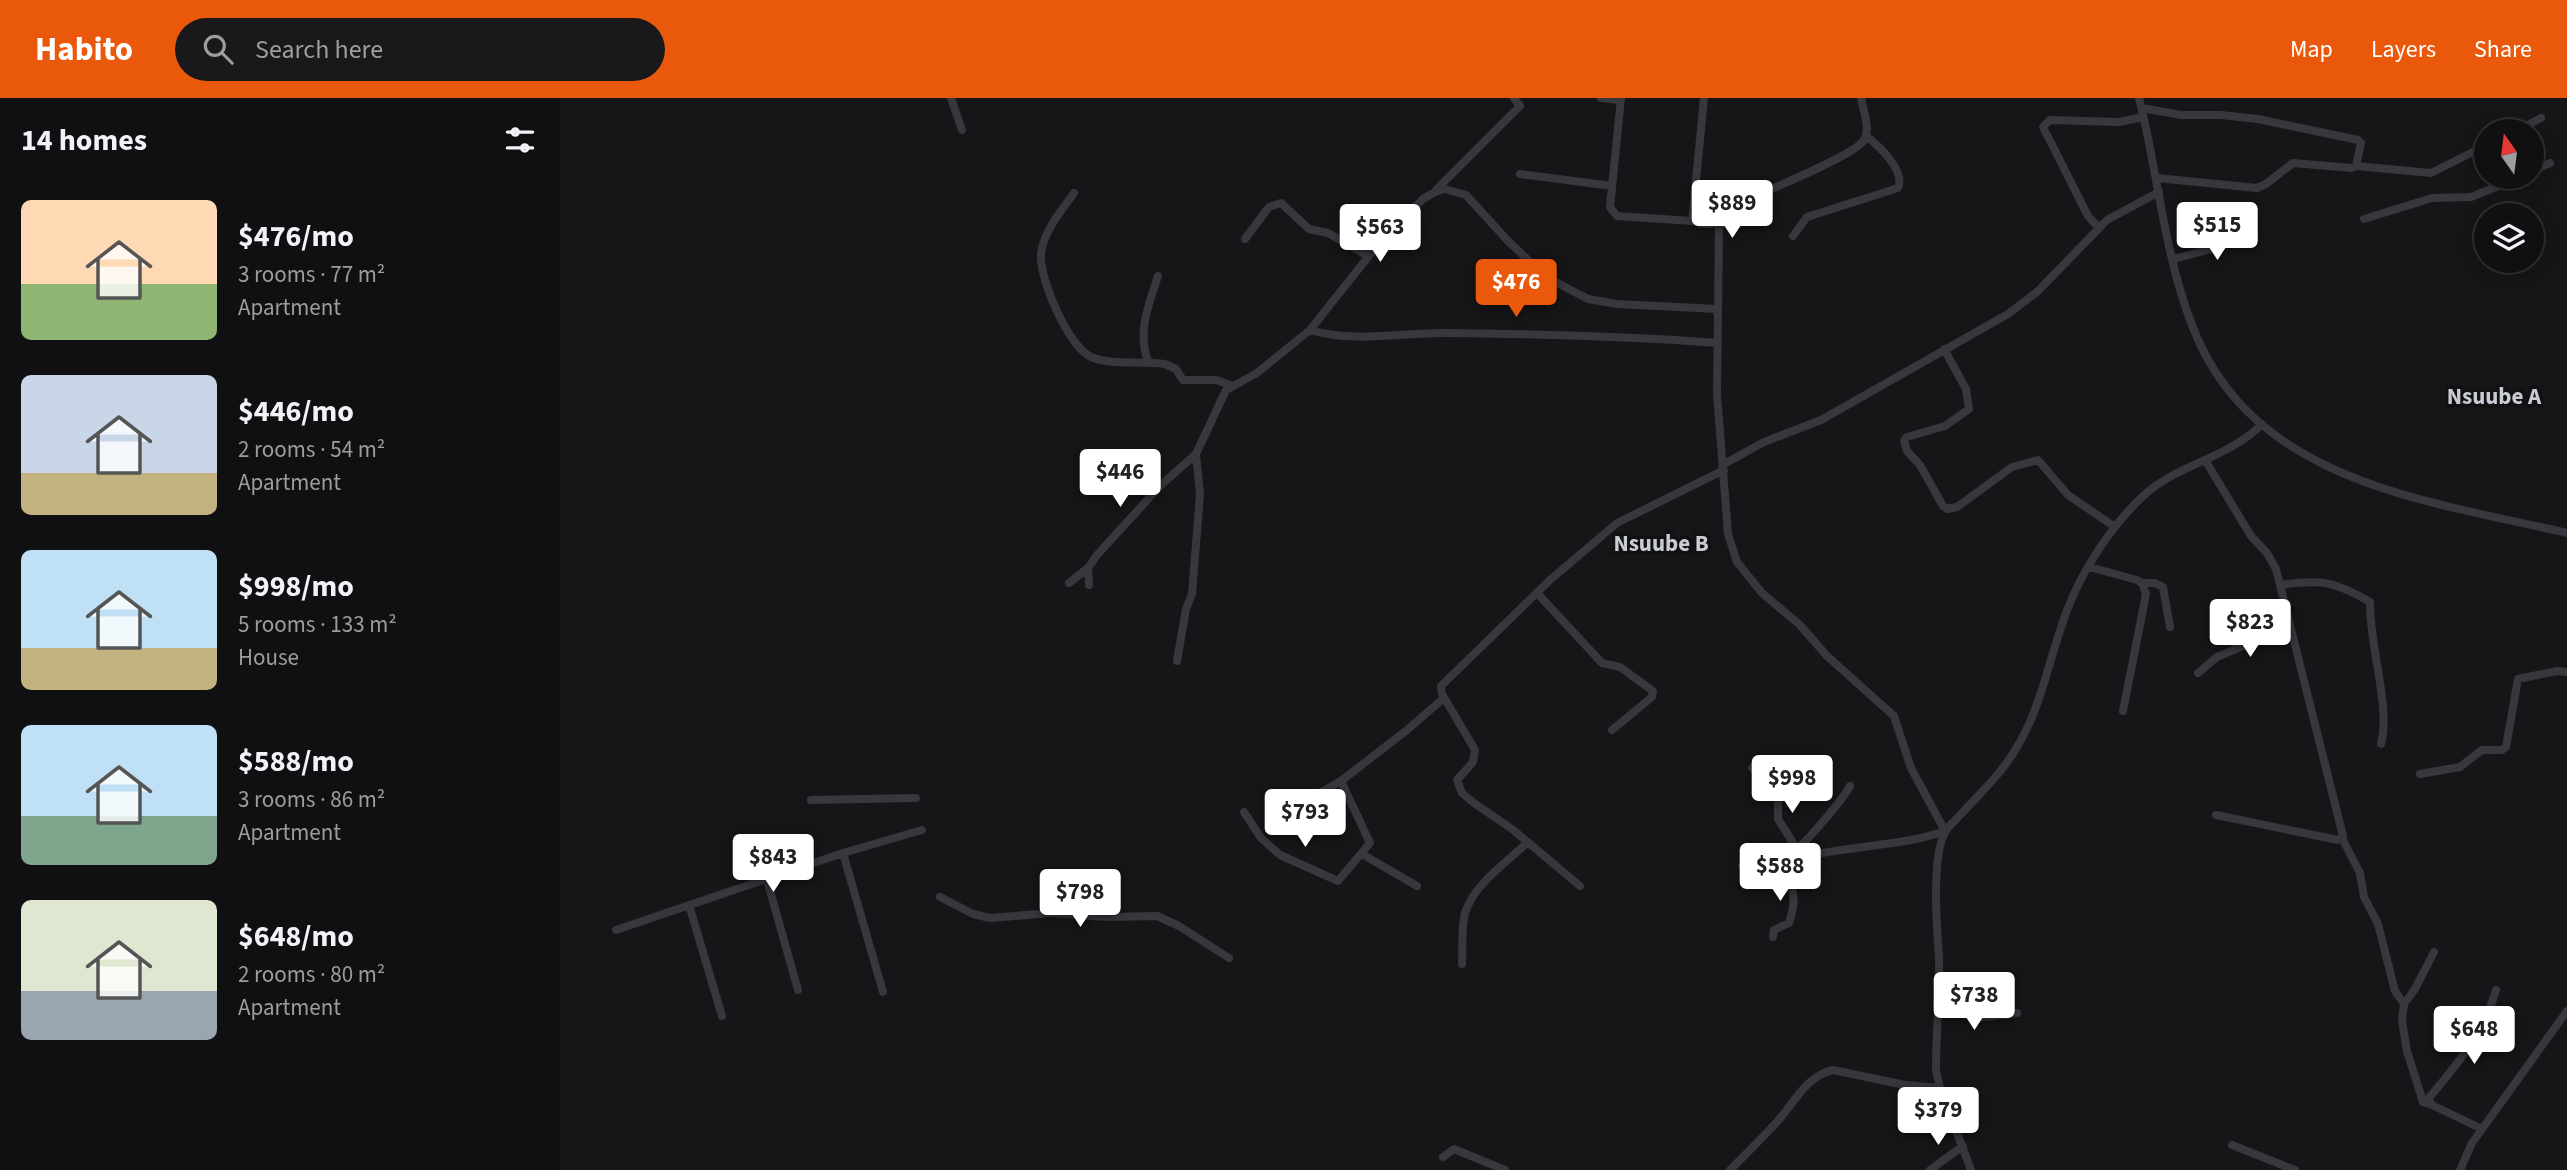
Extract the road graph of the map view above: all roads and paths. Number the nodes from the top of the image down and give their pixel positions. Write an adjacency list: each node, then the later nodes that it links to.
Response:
1 (951, 98): 9 (street)
2 (1514, 98): 19 (street)
3 (1601, 98): 7 (street)
4 (1704, 98): 23 (street)
5 (1861, 98): 10 (street)
6 (2139, 98): 8 (street)
7 (1620, 99): 17 (street)
8 (2143, 112): 13 (street); 16 (street); 25 (street)
9 (962, 130)
10 (1866, 135): 24 (street); 26 (street)
11 (2474, 152): 13 (street)
12 (2550, 163): 14 (street)
13 (2356, 166): 16 (street)
14 (2544, 166)
15 (1520, 174): 17 (street)
16 (2157, 178): 20 (street)
17 (1612, 186): 23 (street)
18 (2491, 189): 22 (street)
19 (1435, 192): 29 (street); 32 (street)
20 (2160, 192): 25 (street); 30 (street)
21 (1074, 193): 36 (street)
22 (2364, 219)
23 (1692, 221): 24 (street)
24 (1720, 224): 32 (street)
25 (2099, 228): 35 (street)
26 (1793, 236)
27 (2254, 237): 30 (street)
28 (1245, 239): 29 (street)
29 (1368, 256): 33 (street)
30 (2174, 259): 38 (street)
31 (1157, 276): 36 (street)
32 (1717, 309): 34 (street)
33 (1310, 330): 34 (street); 37 (street)
34 (1717, 343): 41 (street)
35 (1944, 349): 41 (street); 42 (street)
36 (1148, 361): 37 (street)
37 (1230, 386): 39 (street)
38 (2262, 424): 40 (street); 43 (street)
39 (1195, 454): 45 (street); 53 (street)
40 (2205, 460): 42 (street); 49 (street)
41 (1724, 467): 50 (street); 70 (street)
42 (2115, 527): 44 (street)
43 (2567, 533)
44 (2090, 566): 47 (street); 70 (street)
45 (1088, 568): 46 (street); 48 (street)
46 (1069, 583)
47 (2142, 583): 52 (street); 57 (street)
48 (1089, 585)
49 (2280, 585): 51 (street); 59 (street)
50 (1537, 593): 56 (street); 58 (street)
51 (2290, 626): 55 (street); 71 (street)
52 (2170, 627)
53 (1177, 661)
54 (2567, 672): 61 (street)
55 (2197, 673)
56 (1444, 698): 62 (street); 72 (street)
57 (2123, 711)
58 (1612, 730)
59 (2381, 744)
60 (1752, 768): 73 (street)
61 (2420, 774)
62 (1341, 782): 64 (street); 75 (street)
63 (1850, 786): 73 (street)
64 (1318, 794)
65 (916, 798): 66 (street)
66 (811, 800)
67 (1244, 812): 75 (street)
68 (2216, 816): 71 (street)
69 (922, 830): 74 (street)
70 (1945, 831): 76 (street); 92 (street)
71 (2342, 838): 91 (street)
72 (1528, 842): 80 (street); 87 (street)
73 (1797, 849): 76 (street)
74 (843, 853): 78 (street); 90 (street)
75 (1362, 854): 79 (street)
76 (1787, 862): 77 (street); 84 (street)
77 (1742, 866)
78 (767, 880): 82 (street); 88 (street)
79 (1417, 886)
80 (1580, 886)
81 (940, 897): 86 (street)
82 (689, 905): 83 (street); 95 (street)
83 (616, 930)
84 (1773, 937)
85 (2434, 952): 91 (street)
86 (1229, 958)
87 (1462, 964)
88 (798, 990)
89 (2496, 990): 97 (street)
90 (883, 992)
91 (2403, 1004): 97 (street)
92 (1937, 1005): 94 (street); 96 (street)
93 (2567, 1011): 98 (street)
94 (2017, 1013)
95 (722, 1016)
96 (1940, 1087): 100 (street); 103 (street)
97 (2431, 1104): 98 (street)
98 (2483, 1129): 107 (street)
99 (2232, 1145): 106 (street)
100 (1963, 1146): 104 (street); 105 (street)
101 (1443, 1157): 102 (street)
102 (1505, 1170)
103 (1730, 1170)
104 (1930, 1170)
105 (1971, 1170)
106 (2295, 1170)
107 (2460, 1170)

